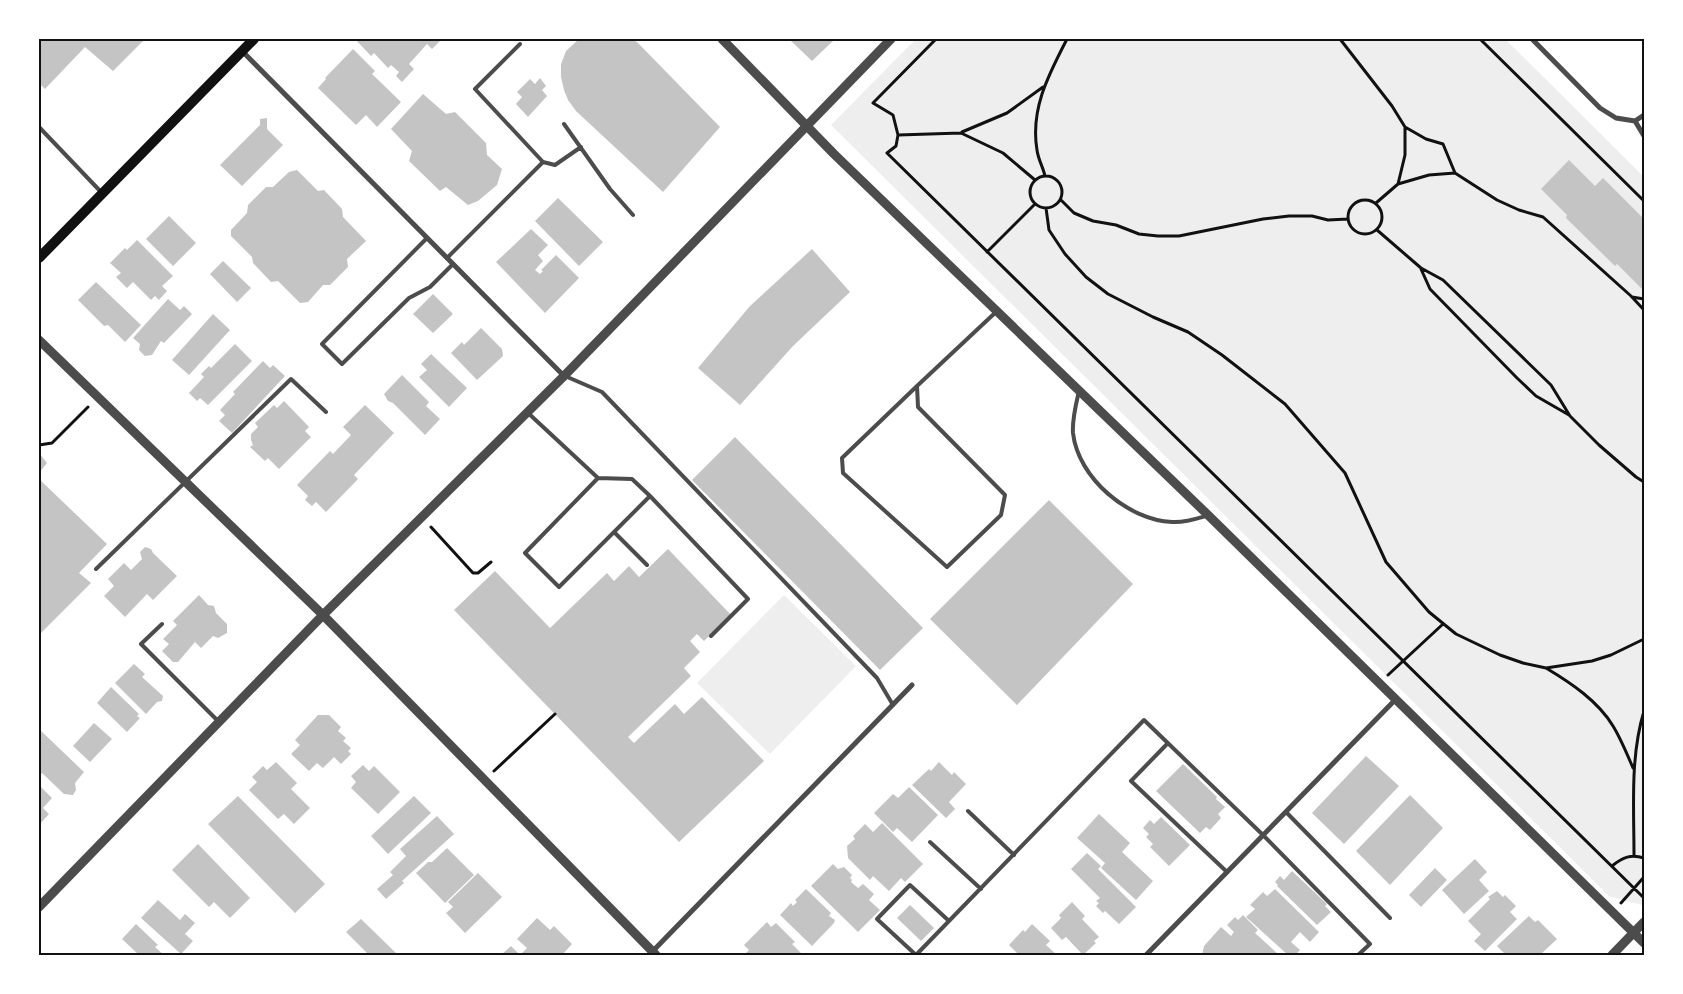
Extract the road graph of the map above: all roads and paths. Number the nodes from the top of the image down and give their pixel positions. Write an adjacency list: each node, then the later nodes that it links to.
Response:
1 (254, 39): 10 (main road)
2 (722, 39): 15 (street)
3 (891, 39): 15 (street)
4 (936, 39): 19 (path)
5 (1067, 39): 11 (path)
6 (1340, 39): 17 (path)
7 (1480, 39): 29 (path)
8 (1532, 39): 13 (street)
9 (520, 44): 22 (lane)
10 (242, 51): 27 (main road); 36 (street)
11 (1044, 86): 18 (path); 24 (path)
12 (1644, 115): 13 (street)
13 (1635, 121): 20 (street)
14 (564, 124): 21 (lane)
15 (806, 125): 45 (street); 47 (street)
16 (39, 127): 27 (lane)
17 (1405, 127): 23 (path); 26 (path)
18 (961, 133): 19 (path); 25 (path)
19 (898, 135): 37 (path)
20 (1644, 136)
21 (581, 147): 22 (lane); 33 (lane)
22 (543, 162): 39 (lane)
23 (1455, 172): 26 (path); 42 (path)
24 (1046, 176): 25 (path); 28 (path)
25 (1035, 180): 31 (path)
26 (1398, 184): 30 (path)
27 (102, 193): 38 (main road)
28 (1061, 200): 32 (path); 34 (path)
29 (1644, 201)
30 (1376, 203): 34 (path); 35 (path)
31 (1035, 204): 32 (path); 37 (path)
32 (1046, 208): 67 (path)
33 (633, 215)
34 (1348, 219): 35 (path)
35 (1377, 230): 41 (path)
36 (427, 238): 39 (street); 40 (lane)
37 (987, 252): 70 (path)
38 (39, 258)
39 (447, 258): 40 (street)
40 (453, 264): 47 (street)
41 (1421, 268): 53 (path); 53 (path)
42 (1631, 296): 43 (path); 44 (path)
43 (1644, 299)
44 (1644, 310)
45 (996, 311): 48 (lane); 49 (street)
46 (39, 340): 50 (street)
47 (564, 376): 52 (street); 75 (lane)
48 (917, 386): 48 (lane)
49 (1079, 391): 59 (street); 59 (lane)
50 (98, 397): 54 (path); 56 (street)
51 (326, 412): 56 (lane)
52 (527, 412): 55 (lane); 60 (street)
53 (1570, 416): 57 (path)
54 (39, 444)
55 (598, 478): 58 (lane); 61 (lane)
56 (186, 482): 64 (lane); 65 (street)
57 (1644, 482)
58 (650, 496): 61 (lane); 68 (lane)
59 (1208, 515): 72 (street)
60 (422, 517): 62 (path); 65 (street)
61 (614, 532): 63 (lane)
62 (491, 562)
63 (647, 565)
64 (96, 569)
65 (323, 615): 78 (street); 81 (street)
66 (162, 624): 78 (lane)
67 (1443, 624): 70 (path); 71 (path)
68 (711, 636)
69 (1644, 639): 71 (path)
70 (1403, 661): 72 (path); 89 (path)
71 (1546, 668): 80 (path)
72 (1378, 684): 74 (street)
73 (912, 685): 75 (street)
74 (1395, 700): 83 (street); 96 (street)
75 (892, 705): 102 (street)
76 (1644, 711): 80 (path)
77 (555, 714): 81 (path)
78 (219, 722): 95 (street)
79 (1168, 743): 84 (lane); 86 (lane); 90 (lane)
80 (1633, 768): 87 (path)
81 (485, 780): 102 (street)
82 (968, 810): 86 (lane)
83 (1286, 812): 84 (street); 97 (lane)
84 (1263, 835): 90 (street); 105 (lane)
85 (930, 842): 93 (lane)
86 (1014, 855): 93 (lane)
87 (1634, 855): 88 (path); 89 (path)
88 (1644, 858)
89 (1612, 866): 92 (path)
90 (1227, 872): 104 (street)
91 (1644, 877): 92 (path)
92 (1634, 888): 94 (path); 96 (path)
93 (981, 889): 98 (lane)
94 (1644, 898)
95 (39, 907)
96 (1612, 912): 100 (street)
97 (1390, 918)
98 (949, 921): 103 (lane); 103 (lane)
99 (1644, 922): 100 (street)
100 (1633, 932): 101 (street); 106 (street)
101 (1644, 943)
102 (652, 954)
103 (916, 955)
104 (1146, 955)
105 (1358, 955)
106 (1612, 955)

